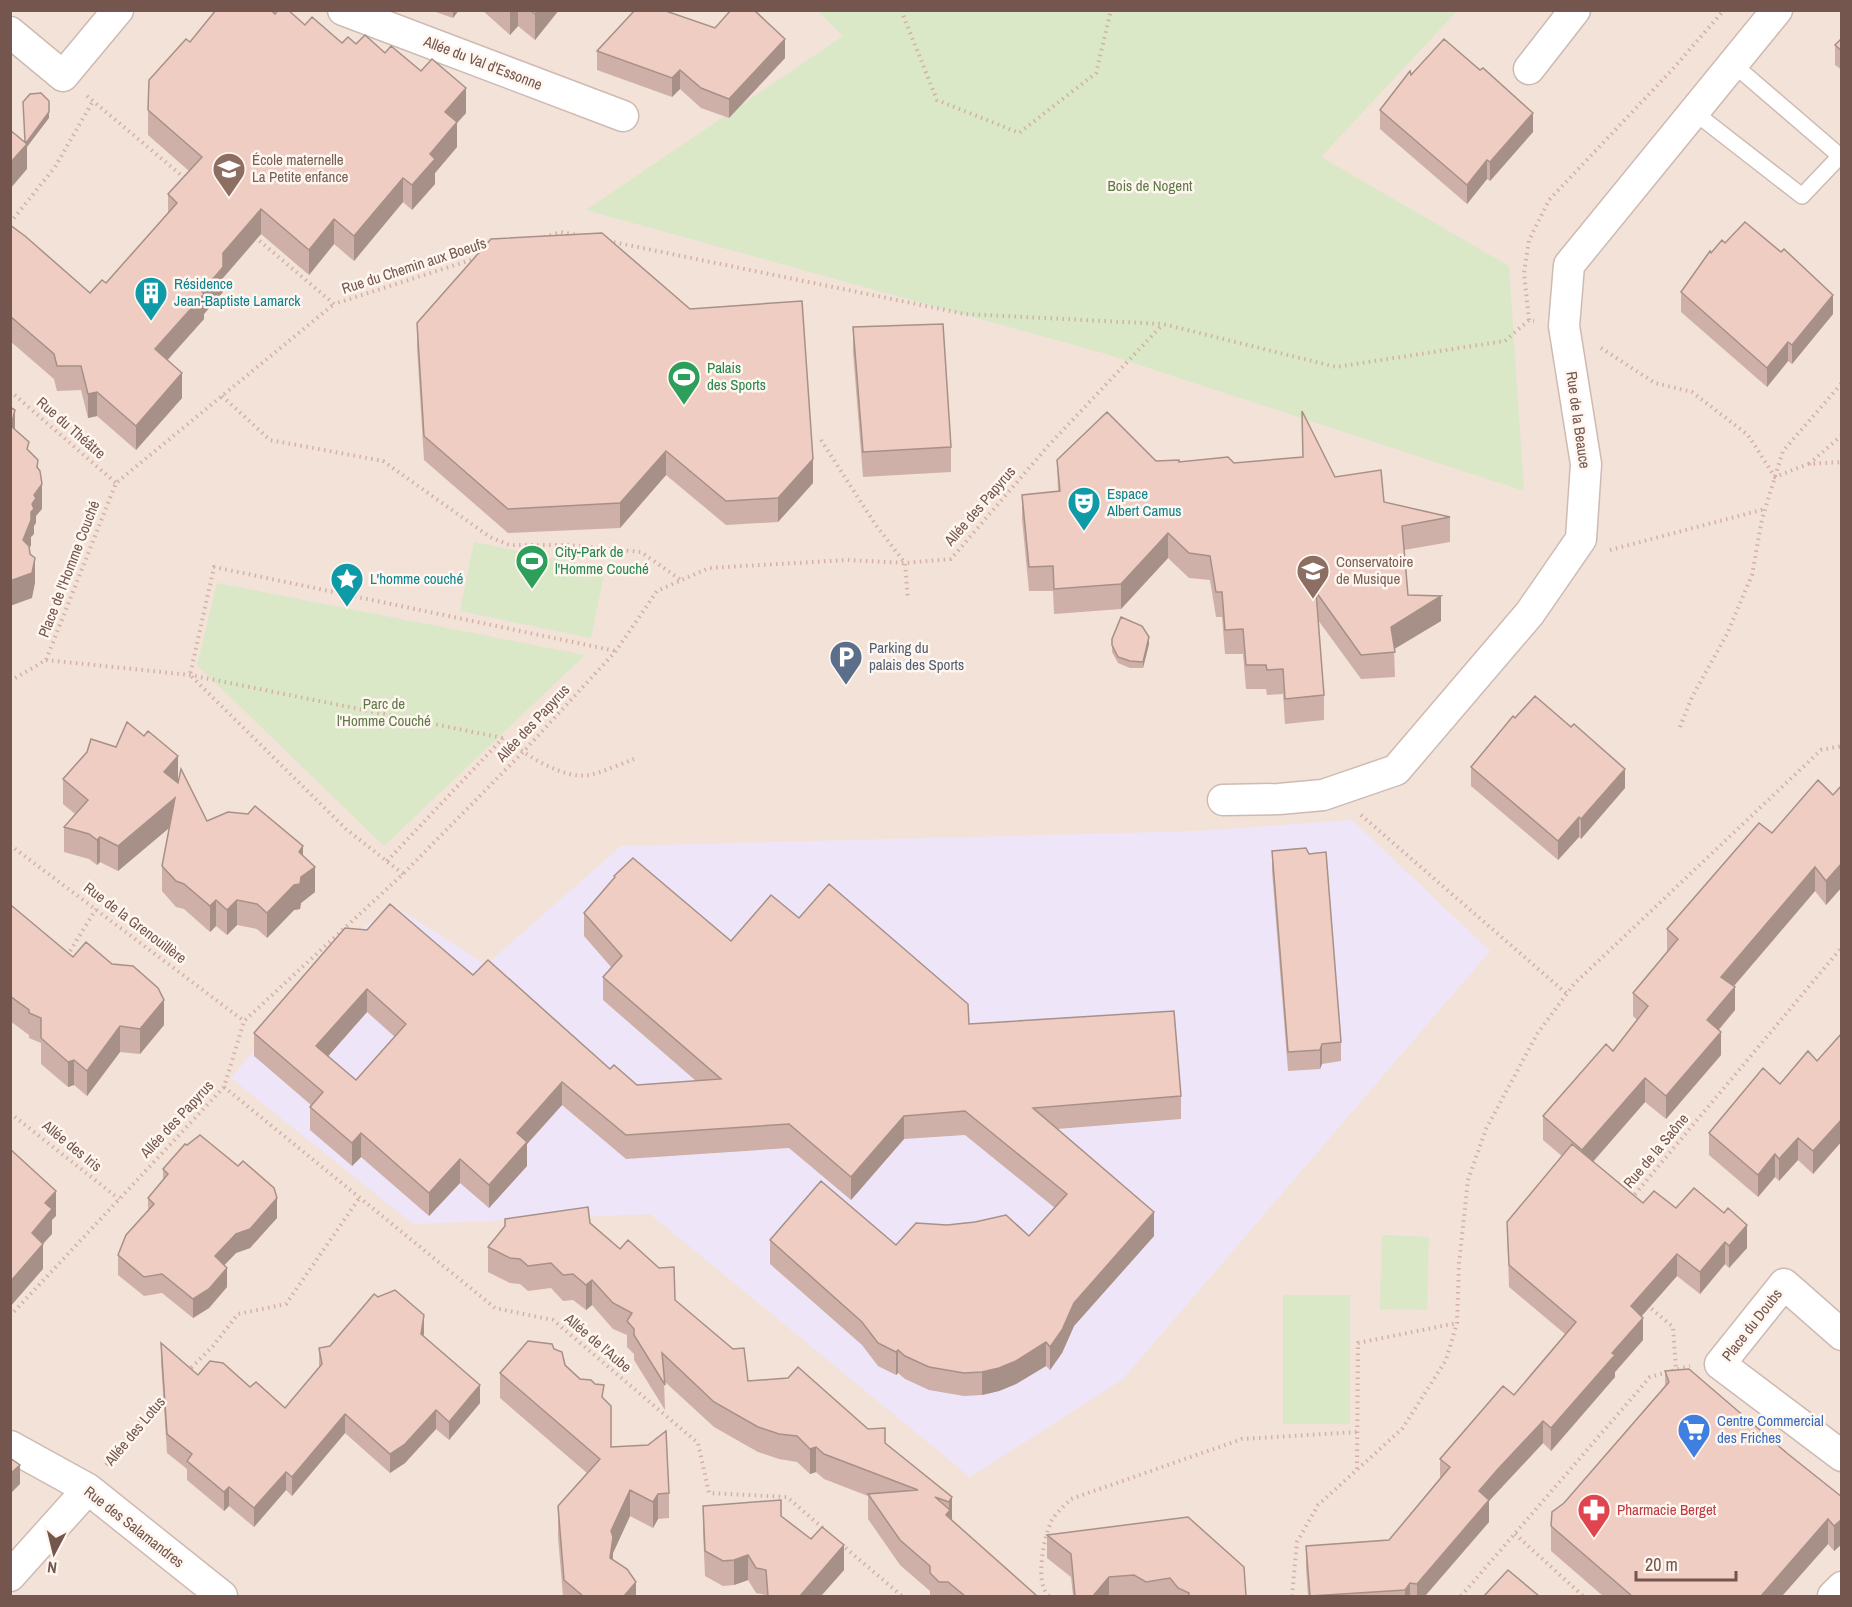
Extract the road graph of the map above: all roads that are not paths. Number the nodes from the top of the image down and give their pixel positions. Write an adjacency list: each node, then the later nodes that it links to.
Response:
1 (118, 10): 5 (street)
2 (342, 10): 9 (street, Allée du Val d'Essonne)
3 (1575, 10): 7 (street)
4 (1777, 10): 6 (street, Rue de la Beauce)
5 (10, 32)
6 (1733, 64): 8 (street, Rue de la Beauce); 8 (lane)
7 (1529, 69)
8 (1694, 112): 10 (street, Rue de la Beauce)
9 (623, 117)
10 (1223, 800)
11 (1842, 1335): 13 (street, Place du Doubs)
12 (10, 1446): 14 (street, Rue des Salamandres)
13 (1842, 1456)
14 (88, 1489): 15 (street); 17 (street, Rue des Salamandres)
15 (10, 1575)
16 (1842, 1587): 18 (street)
17 (222, 1596)
18 (1833, 1596)

